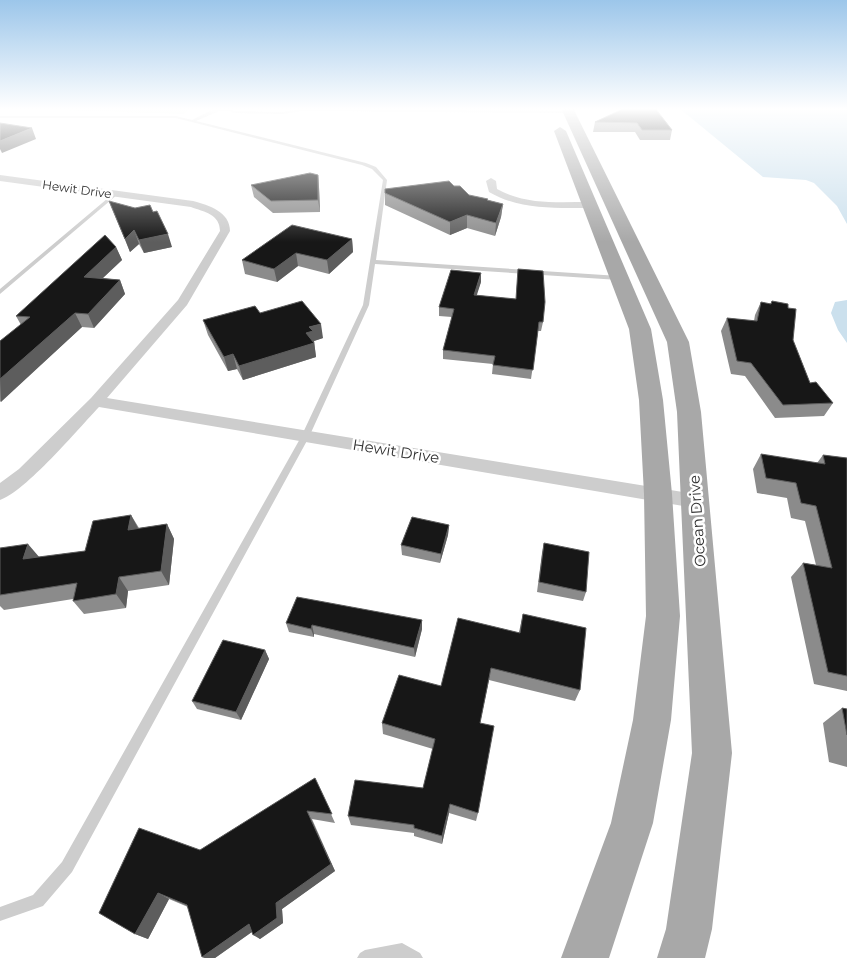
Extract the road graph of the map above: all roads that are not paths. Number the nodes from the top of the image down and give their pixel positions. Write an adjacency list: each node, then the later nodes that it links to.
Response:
1 (315, 153): 8 (lane)
2 (566, 153): 7 (main road)
3 (572, 153): 15 (main road, Ocean Drive)
4 (0, 178): 6 (street, Hewit Drive)
5 (491, 181): 7 (street)
6 (116, 194): 10 (lane); 11 (street, Hewit Drive)
7 (589, 205): 9 (main road)
8 (373, 262): 9 (lane); 12 (lane)
9 (619, 278): 14 (main road)
10 (0, 292)
11 (96, 401): 12 (street, Hewit Drive); 13 (street, Hewit Drive)
12 (305, 437): 14 (street, Hewit Drive); 16 (lane)
13 (0, 493)
14 (658, 494): 15 (street, Hewit Drive); 19 (main road)
15 (695, 501): 20 (main road, Ocean Drive)
16 (0, 914)
17 (365, 958): 18 (lane)
18 (415, 958)
19 (585, 958)
20 (681, 958)

